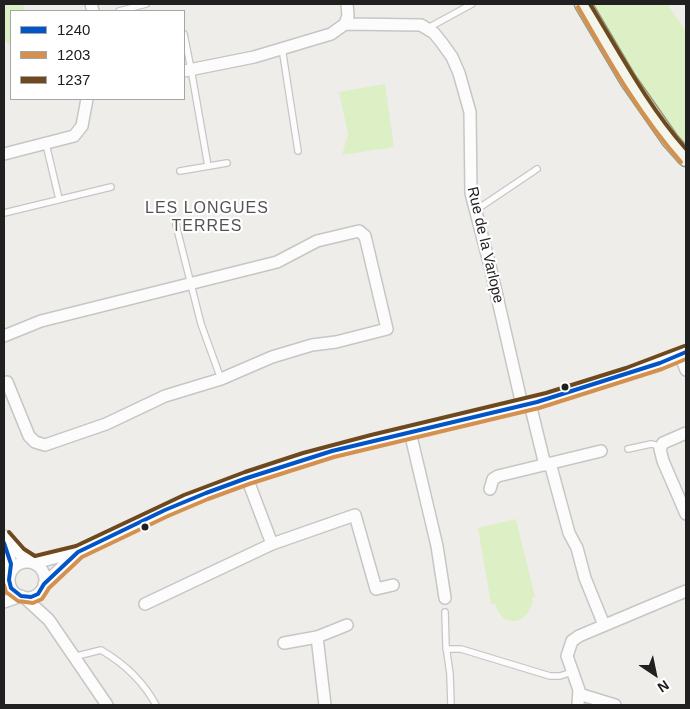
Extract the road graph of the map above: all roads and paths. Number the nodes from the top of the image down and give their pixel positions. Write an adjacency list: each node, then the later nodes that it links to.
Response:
1 (146, 4): 5 (lane)
2 (347, 4): 6 (street)
3 (472, 4): 7 (lane)
4 (583, 4): 15 (main road)
5 (123, 10)
6 (345, 24): 7 (street); 9 (street)
7 (428, 28): 22 (street, Rue de la Varlope)
8 (185, 43): 10 (lane)
9 (282, 48): 10 (street); 13 (lane)
10 (188, 70): 17 (lane)
11 (87, 100): 12 (street)
12 (46, 144): 14 (street); 21 (lane)
13 (298, 151)
14 (4, 154)
15 (685, 157)
16 (227, 163): 17 (lane)
17 (208, 166): 19 (lane)
18 (537, 169): 22 (lane)
19 (180, 171)
20 (111, 187): 21 (lane)
21 (59, 199): 23 (lane)
22 (476, 210): 31 (street, Rue de la Varlope)
23 (4, 213)
24 (176, 225): 25 (lane)
25 (191, 283): 26 (street); 29 (lane); 29 (street)
26 (4, 336)
27 (683, 353): 28 (street); 31 (street)
28 (686, 370)
29 (220, 378): 30 (street)
30 (5, 380)
31 (526, 404): 32 (street); 37 (street, Rue de la Varlope)
32 (410, 432): 38 (street); 51 (street)
33 (686, 433): 34 (street)
34 (660, 446): 35 (lane); 40 (street)
35 (628, 450)
36 (600, 451): 37 (street)
37 (548, 464): 39 (street); 57 (street, Rue de la Varlope)
38 (247, 478): 43 (street); 44 (street)
39 (490, 490)
40 (686, 514)
41 (4, 536): 45 (street)
42 (4, 543): 46 (street)
43 (272, 544): 47 (street); 53 (street)
44 (78, 552): 45 (street); 48 (street)
45 (32, 562): 46 (street); 48 (street)
46 (8, 578): 50 (street)
47 (393, 585)
48 (44, 586): 50 (street); 55 (street)
49 (686, 591): 57 (street)
50 (23, 597): 52 (street); 55 (street)
51 (445, 598)
52 (4, 602)
53 (145, 604)
54 (445, 612): 60 (lane)
55 (49, 620): 61 (street)
56 (347, 624): 58 (street)
57 (604, 625): 62 (street)
58 (317, 636): 59 (street); 66 (street)
59 (284, 643)
60 (446, 649): 62 (lane); 67 (lane)
61 (73, 657): 64 (street); 65 (lane)
62 (572, 672): 63 (street)
63 (579, 700): 68 (street)
64 (107, 705)
65 (156, 705)
66 (325, 705)
67 (451, 705)
68 (615, 705)

